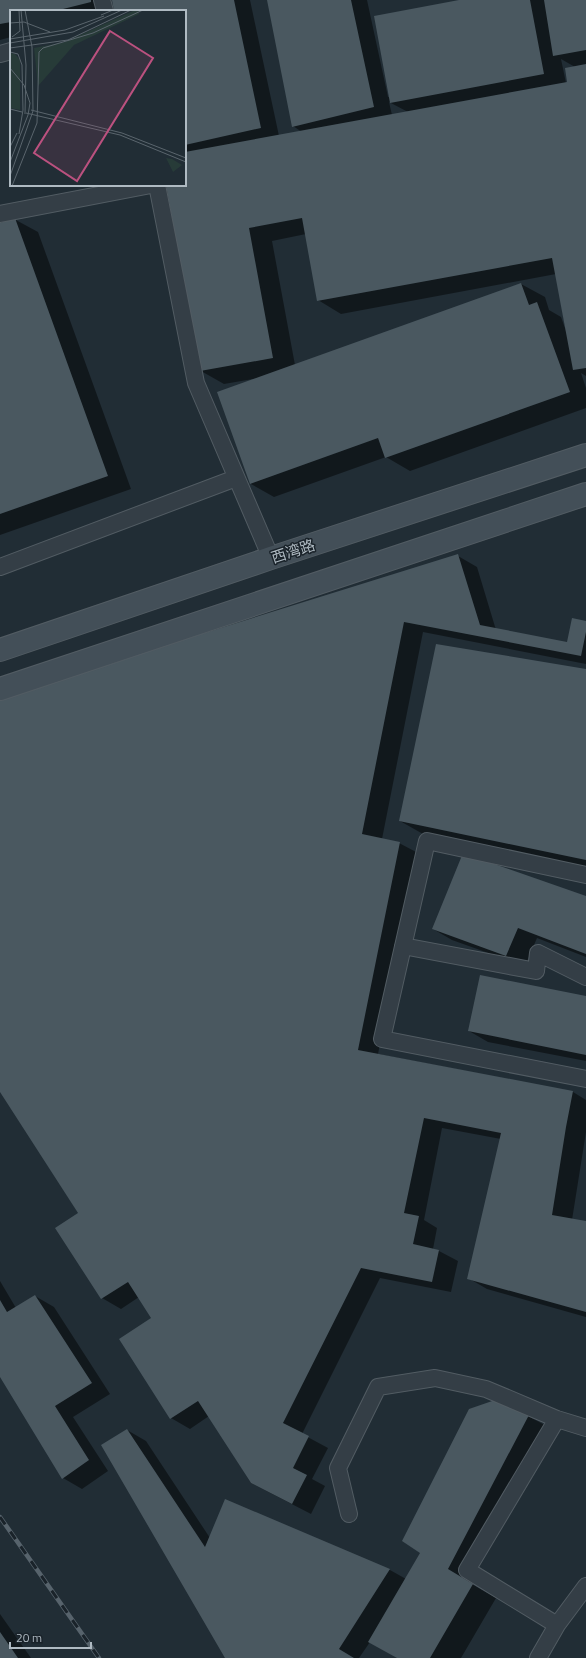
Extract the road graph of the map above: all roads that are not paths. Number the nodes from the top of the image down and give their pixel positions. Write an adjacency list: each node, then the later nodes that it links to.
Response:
1 (102, 0): 2 (lane)
2 (105, 10)
3 (10, 51): 4 (lane)
4 (0, 54)
5 (146, 186): 7 (lane)
6 (157, 186): 9 (lane)
7 (0, 214)
8 (586, 455): 11 (main road, 西湾路)
9 (236, 478): 11 (lane); 12 (lane)
10 (586, 494): 14 (main road)
11 (271, 558): 13 (main road, 西湾路)
12 (0, 567)
13 (0, 650)
14 (0, 689)
15 (586, 875): 16 (lane)
16 (403, 946): 17 (lane); 18 (lane)
17 (586, 977)
18 (586, 1079)
19 (557, 1419): 20 (lane); 21 (lane); 23 (lane)
20 (586, 1428)
21 (349, 1514)
22 (586, 1586): 23 (lane)
23 (557, 1626): 24 (lane)
24 (538, 1658)

